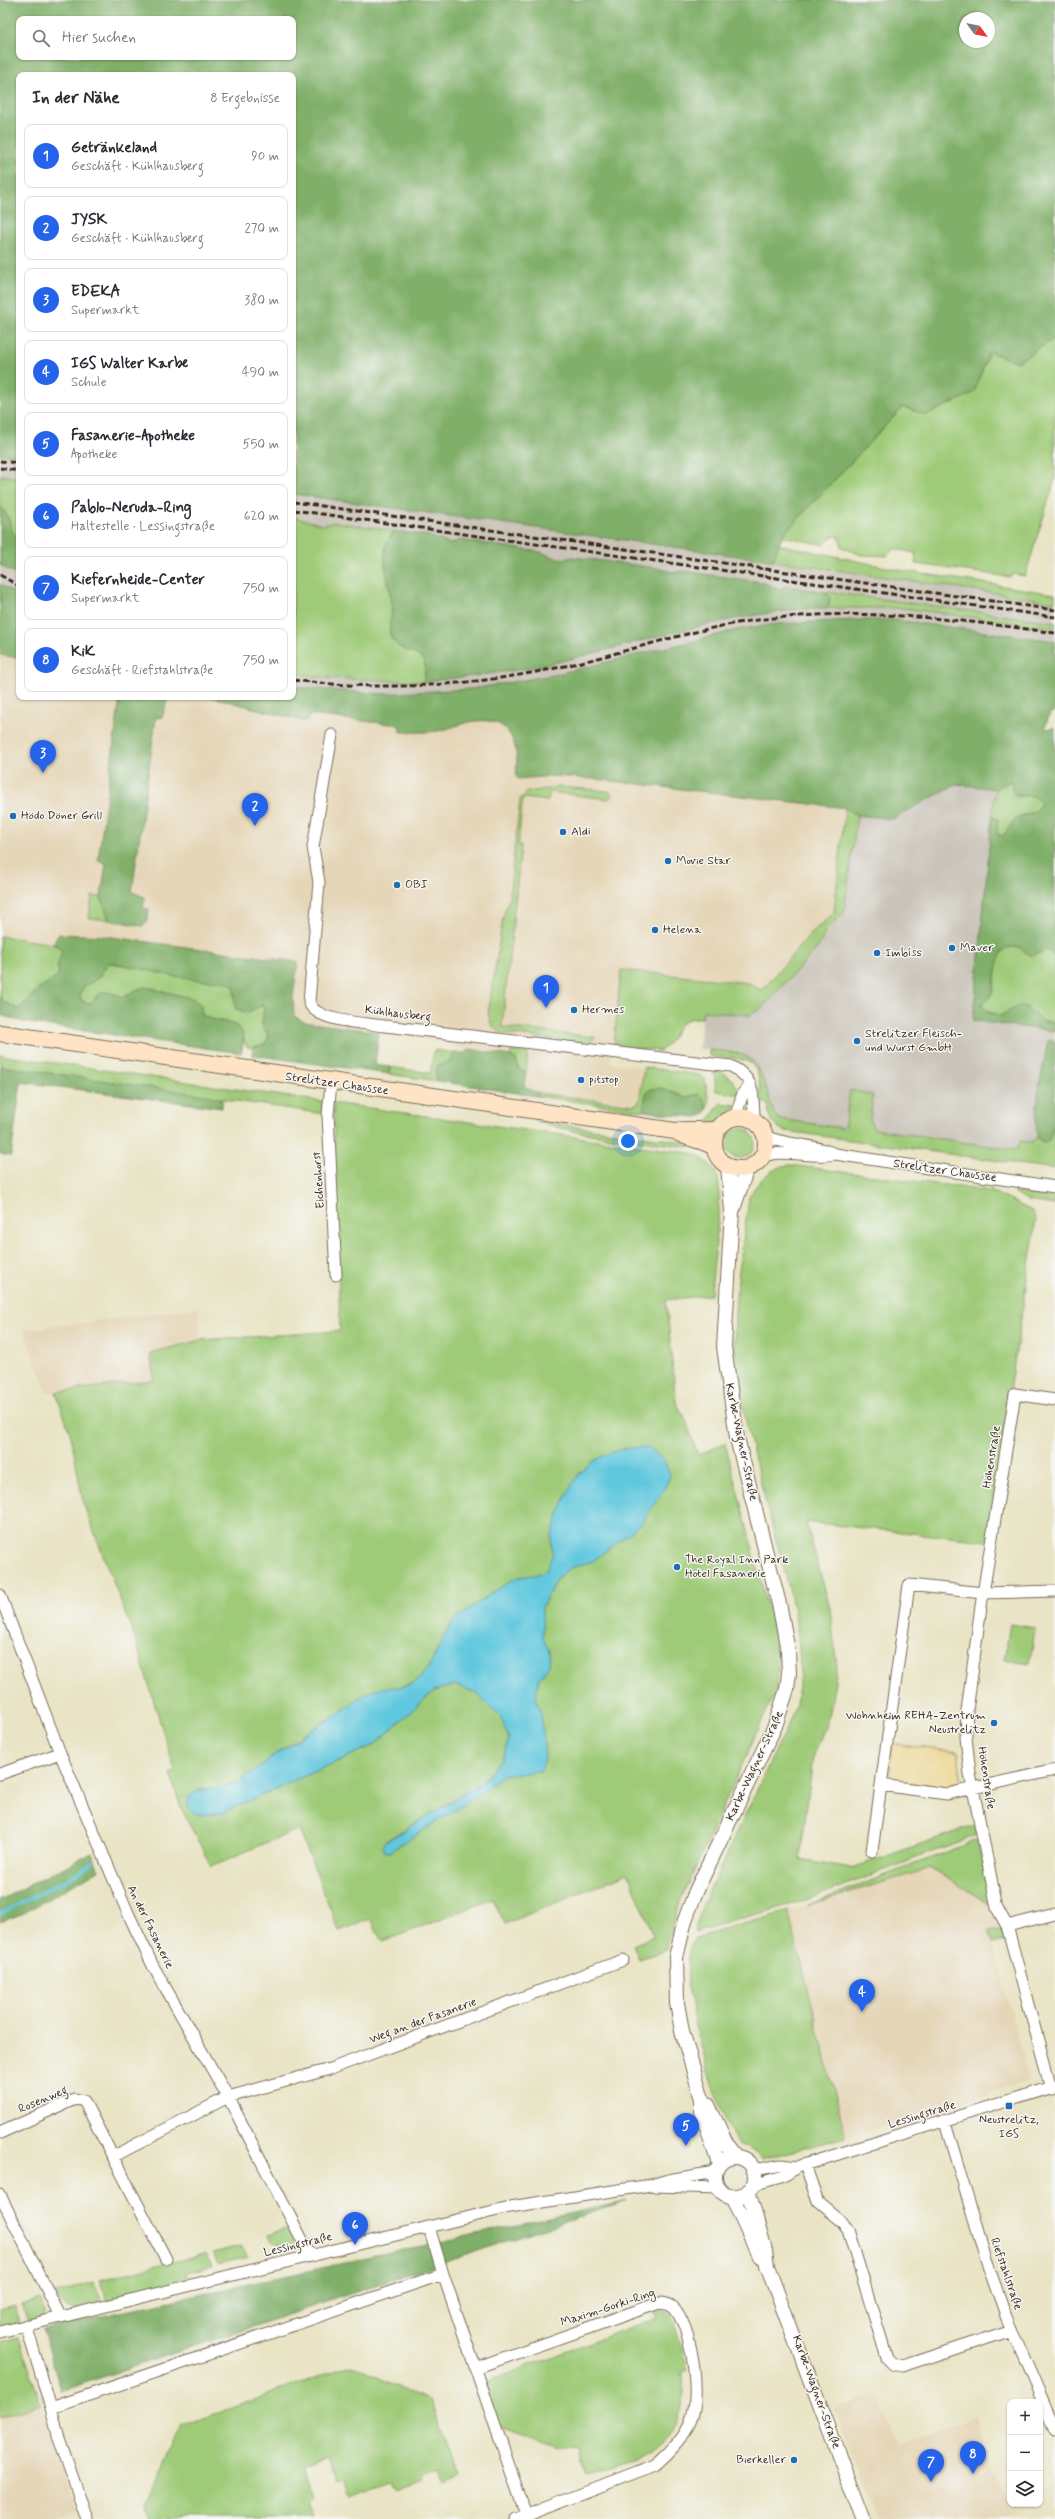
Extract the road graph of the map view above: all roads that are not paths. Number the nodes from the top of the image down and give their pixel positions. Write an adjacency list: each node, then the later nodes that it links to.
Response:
1 (332, 735): 4 (street, Kühlhausberg)
2 (0, 1033): 3 (main road, Strelitzer Chaussee)
3 (331, 1083): 8 (main road, Strelitzer Chaussee); 17 (street, Eichenhorst)
4 (750, 1086): 5 (street); 6 (street, Kühlhausberg)
5 (735, 1118): 6 (main road); 7 (main road)
6 (755, 1122): 9 (main road)
7 (718, 1129): 8 (main road, Strelitzer Chaussee); 10 (main road)
8 (675, 1131): 10 (main road, Strelitzer Chaussee)
9 (764, 1136): 11 (street, Strelitzer Chaussee); 12 (main road)
10 (714, 1147): 13 (main road)
11 (835, 1154): 12 (street, Strelitzer Chaussee); 15 (street, Strelitzer Chaussee)
12 (761, 1157): 14 (main road, Strelitzer Chaussee)
13 (728, 1166): 14 (main road); 16 (street, Karbe-Wagner-Straße)
14 (748, 1168): 16 (street, Karbe-Wagner-Straße)
15 (1055, 1187)
16 (732, 1211): 33 (street, Karbe-Wagner-Straße)
17 (336, 1275)
18 (1055, 1400): 20 (street, Höhenstraße)
19 (1055, 1591): 20 (street)
20 (983, 1593): 25 (street); 26 (street, Höhenstraße)
21 (0, 1595): 22 (street, An der Fasanerie)
22 (60, 1753): 24 (street); 32 (street, An der Fasanerie)
23 (1055, 1770): 26 (street)
24 (0, 1774)
25 (881, 1785): 26 (street); 27 (street)
26 (974, 1790): 29 (street, Höhenstraße)
27 (872, 1851)
28 (1055, 1914): 29 (street)
29 (1007, 1926): 31 (street, Höhenstraße)
30 (623, 1960): 32 (street, Weg an der Fasanerie)
31 (1053, 2087): 34 (street, Lessingstraße)
32 (228, 2097): 36 (street); 47 (street, An der Fasanerie)
33 (702, 2099): 37 (street, Karbe-Wagner-Straße); 40 (street, Karbe-Wagner-Straße)
34 (945, 2122): 38 (street, Lessingstraße); 53 (street, Riefstahlstraße)
35 (0, 2133): 36 (street, Rosenweg)
36 (114, 2156): 48 (street, Rosenweg)
37 (736, 2156): 39 (street); 40 (street)
38 (801, 2166): 39 (street, Lessingstraße); 43 (street, Lessingstraße); 53 (street)
39 (752, 2167): 43 (street)
40 (717, 2168): 41 (street, Lessingstraße); 42 (street)
41 (651, 2186): 42 (street, Lessingstraße); 46 (street, Lessingstraße)
42 (718, 2188): 45 (street)
43 (750, 2188): 45 (street); 49 (street, Karbe-Wagner-Straße)
44 (0, 2195): 51 (street)
45 (732, 2196): 49 (street, Karbe-Wagner-Straße)
46 (429, 2227): 47 (street, Lessingstraße); 50 (street)
47 (310, 2255): 51 (street, Lessingstraße)
48 (166, 2259)
49 (767, 2266): 61 (street, Karbe-Wagner-Straße)
50 (443, 2274): 55 (street); 56 (street)
51 (60, 2316): 52 (street, Lessingstraße)
52 (26, 2325): 54 (street, Lessingstraße); 56 (street)
53 (1012, 2330): 57 (street, Riefstahlstraße)
54 (0, 2332)
55 (475, 2368): 58 (street); 58 (street, Maxim-Gorki-Ring)
56 (52, 2408): 59 (street)
57 (1055, 2430)
58 (531, 2513): 60 (street, Maxim-Gorki-Ring)
59 (86, 2519)
60 (515, 2519)
61 (863, 2519)

